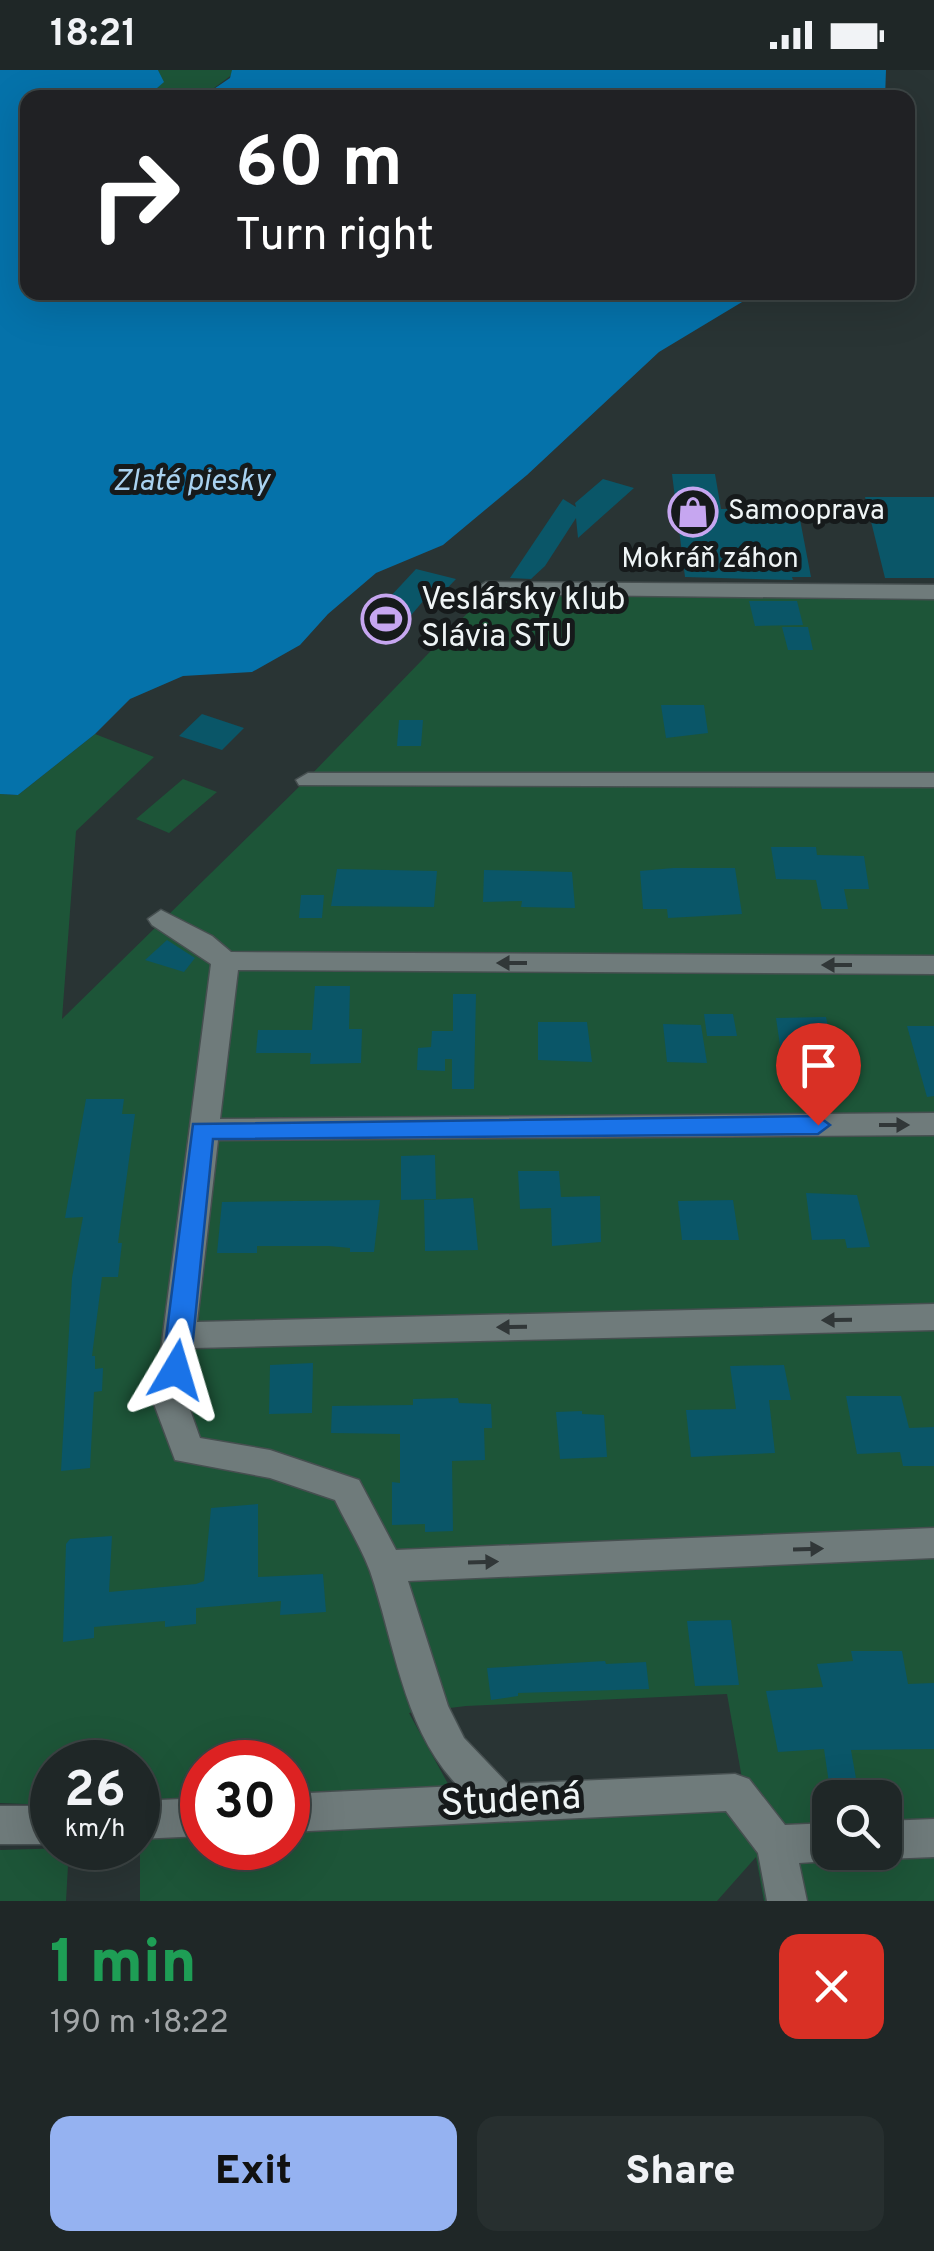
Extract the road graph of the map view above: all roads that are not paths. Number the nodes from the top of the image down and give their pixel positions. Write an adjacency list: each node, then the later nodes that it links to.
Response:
1 (486, 589): 2 (street, Mokráň záhon)
2 (934, 592)
3 (308, 780): 4 (street)
4 (934, 780)
5 (161, 920): 6 (street)
6 (225, 961): 7 (street, one-way to 6); 9 (street)
7 (934, 965)
8 (934, 1124): 9 (street, one-way to 8)
9 (202, 1130): 11 (street)
10 (934, 1317): 11 (street, one-way to 11)
11 (181, 1336): 13 (street)
12 (934, 1543): 13 (street, one-way to 12)
13 (386, 1566): 14 (street)
14 (498, 1802): 15 (street, Studená); 21 (street, Studená)
15 (310, 1811)
16 (0, 1825): 17 (street)
17 (30, 1826)
18 (934, 1838): 19 (street)
19 (902, 1839)
20 (812, 1843): 21 (street)
21 (776, 1845): 22 (street)
22 (787, 1901)

